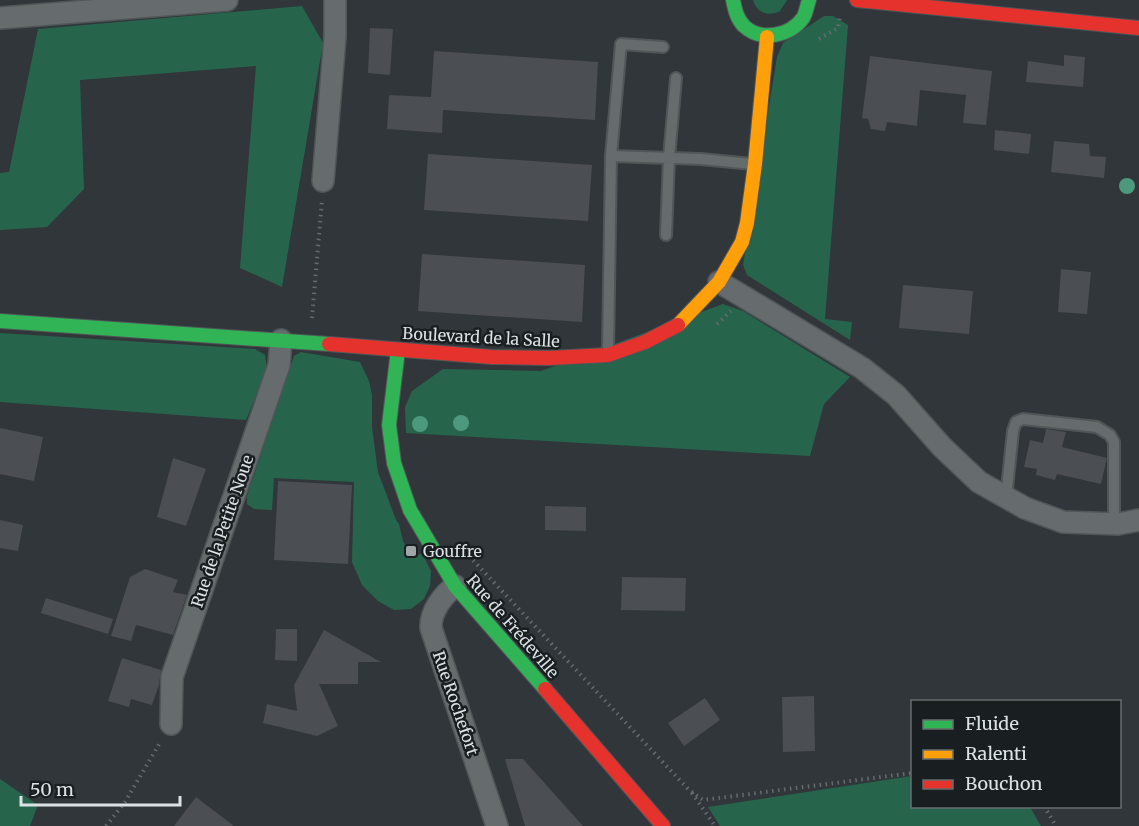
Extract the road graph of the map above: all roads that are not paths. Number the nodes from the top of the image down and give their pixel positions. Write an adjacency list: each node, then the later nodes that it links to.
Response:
1 (227, 0): 6 (street)
2 (334, 0): 14 (street)
3 (733, 0): 8 (street)
4 (809, 0): 8 (street)
5 (857, 0): 7 (street)
6 (0, 18)
7 (1139, 28)
8 (767, 37): 13 (street, Boulevard de la Salle)
9 (663, 47): 11 (lane)
10 (676, 78): 12 (lane)
11 (611, 156): 12 (lane); 20 (lane)
12 (669, 158): 13 (lane); 15 (lane)
13 (755, 164): 16 (street, Boulevard de la Salle)
14 (324, 181)
15 (666, 235)
16 (719, 282): 20 (street, Boulevard de la Salle); 21 (street)
17 (0, 321): 18 (street, Boulevard de la Salle)
18 (281, 340): 19 (street, Boulevard de la Salle); 25 (street, Rue de la Petite Noue)
19 (398, 350): 20 (street, Boulevard de la Salle); 24 (street, Rue de Frédeville)
20 (608, 355)
21 (1006, 498): 23 (street); 23 (lane)
22 (1139, 520): 23 (street)
23 (1114, 525)
24 (455, 586): 26 (street, Rue Rochefort); 27 (street, Rue de Frédeville)
25 (171, 724)
26 (497, 826)
27 (663, 826)

